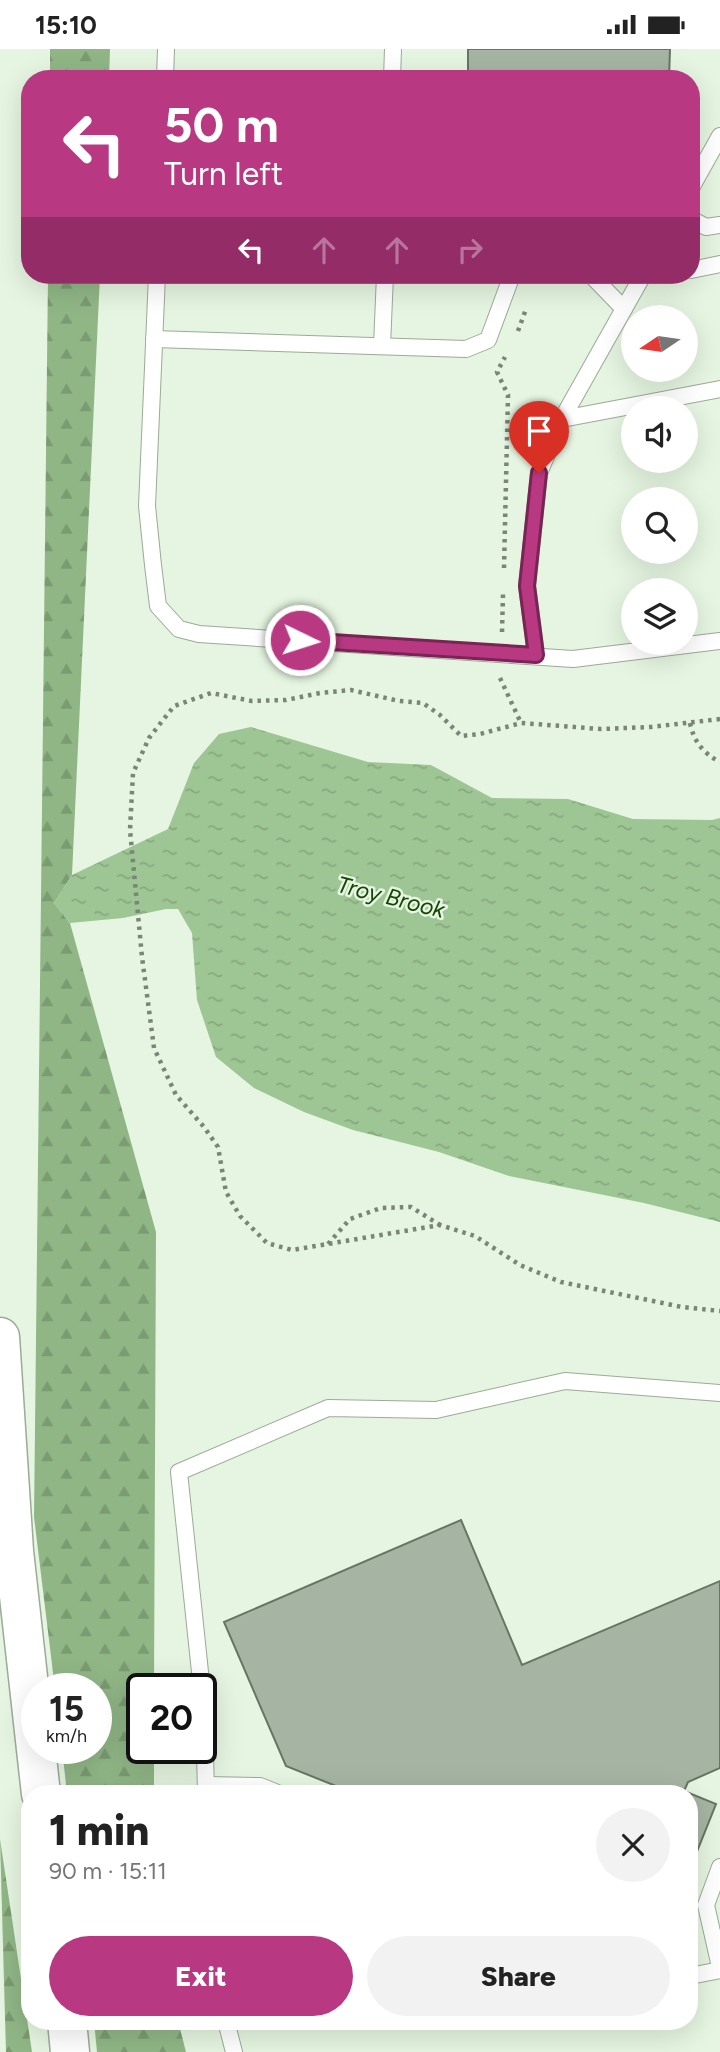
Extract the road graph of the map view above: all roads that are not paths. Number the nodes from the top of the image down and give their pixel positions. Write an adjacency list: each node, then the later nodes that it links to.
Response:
1 (166, 49): 3 (lane)
2 (393, 49): 4 (lane)
3 (165, 70)
4 (392, 70)
5 (720, 136): 6 (lane)
6 (700, 172)
7 (700, 224): 8 (lane)
8 (720, 225)
9 (720, 264): 10 (lane)
10 (700, 268)
11 (157, 284): 19 (lane)
12 (385, 284): 20 (lane)
13 (509, 284): 20 (lane)
14 (600, 284): 17 (lane)
15 (638, 284): 16 (lane)
16 (626, 305)
17 (621, 306)
18 (621, 314): 22 (lane)
19 (154, 339): 20 (lane); 24 (lane)
20 (382, 346)
21 (720, 389): 22 (lane)
22 (562, 419): 24 (lane)
23 (720, 641): 24 (lane)
24 (536, 655)
25 (0, 1337): 27 (highway)
26 (720, 1393): 28 (lane)
27 (40, 1785)
28 (206, 1785)
29 (720, 1867): 30 (lane)
30 (720, 1969): 31 (lane)
31 (698, 1974)
32 (68, 2030): 34 (highway)
33 (228, 2030): 35 (lane)
34 (70, 2052)
35 (234, 2052)

